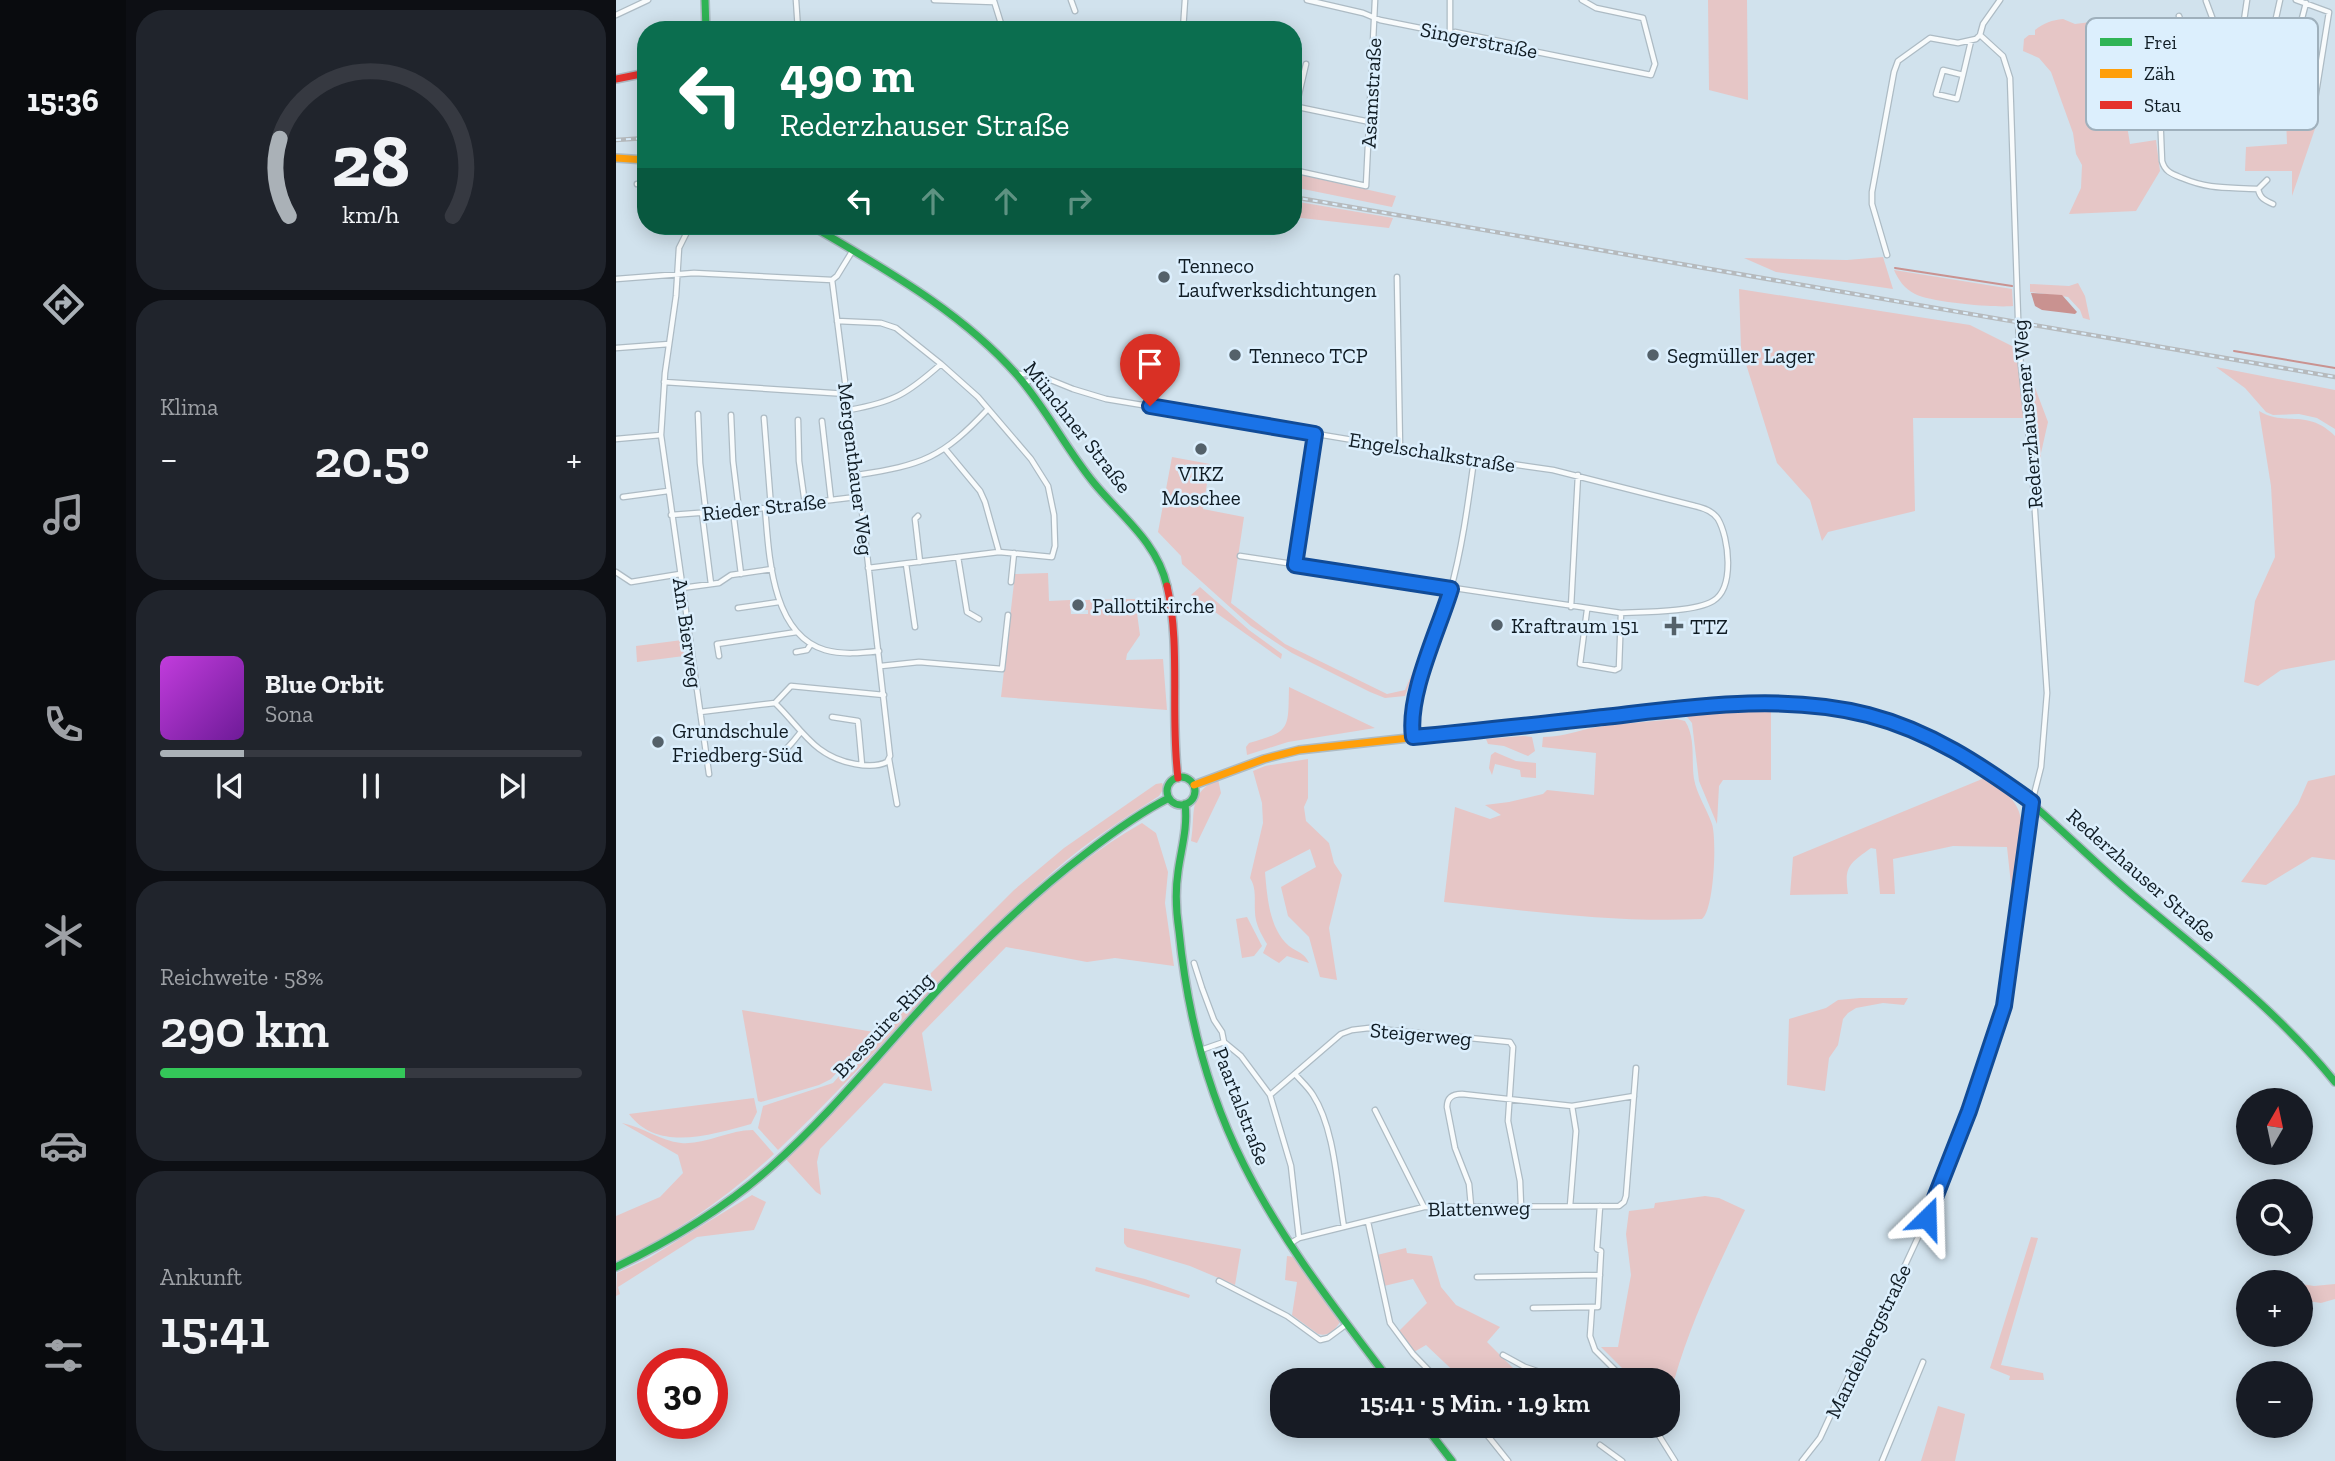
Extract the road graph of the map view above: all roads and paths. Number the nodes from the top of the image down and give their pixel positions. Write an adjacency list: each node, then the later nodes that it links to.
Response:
1 (648, 0): 19 (street)
2 (705, 0): 25 (main road)
3 (796, 0): 26 (street)
4 (934, 0): 15 (street)
5 (1071, 0): 18 (street)
6 (1185, 0): 28 (street)
7 (1307, 0): 20 (street, Singerstraße)
8 (1375, 0): 20 (street, Asamstraße)
9 (1450, 0): 29 (street)
10 (1582, 0): 29 (street, Singerstraße)
11 (2000, 0): 30 (street)
12 (2247, 0): 22 (street)
13 (2280, 0): 23 (street)
14 (2296, 0): 17 (street)
15 (994, 1): 27 (street)
16 (2206, 1): 21 (street)
17 (2306, 3): 24 (street); 37 (street)
18 (1075, 11)
19 (616, 15)
20 (1375, 17): 29 (street, Singerstraße); 39 (street, Asamstraße)
21 (2212, 18)
22 (2244, 18)
23 (2276, 18)
24 (2302, 18)
25 (706, 21)
26 (797, 21)
27 (1000, 21)
28 (1184, 21)
29 (1450, 34)
30 (1980, 35): 31 (street); 133 (street, Rederzhausener Weg)
31 (1971, 41): 34 (street); 50 (street)
32 (1306, 64): 36 (street)
33 (637, 74): 35 (main road)
34 (1963, 75): 34 (street)
35 (616, 79)
36 (1302, 79)
37 (2318, 81)
38 (1302, 107): 39 (street)
39 (1370, 122): 43 (street, Asamstraße)
40 (2161, 130): 45 (street)
41 (616, 158): 42 (main road)
42 (637, 159)
43 (1302, 172)
44 (2266, 180): 45 (street)
45 (2258, 188): 46 (street)
46 (2273, 204)
47 (684, 235): 51 (street, Am Bierweg)
48 (827, 235): 49 (main road, Münchner Straße)
49 (853, 250): 54 (street); 59 (main road, Münchner Straße)
50 (1886, 255)
51 (678, 273): 53 (street); 54 (street); 56 (street, Am Bierweg)
52 (1397, 277): 74 (street)
53 (616, 279)
54 (832, 280): 55 (street, Mergenthauer Weg)
55 (837, 321): 58 (street); 63 (street, Mergenthauer Weg)
56 (669, 344): 57 (street); 61 (street, Am Bierweg)
57 (616, 348)
58 (941, 364): 64 (street); 65 (street)
59 (1016, 374): 60 (street, Engelschalkstraße); 62 (main road, Münchner Straße)
60 (1044, 379): 62 (street, Engelschalkstraße); 71 (street, Engelschalkstraße)
61 (664, 382): 63 (street); 72 (street, Am Bierweg)
62 (1023, 383): 130 (main road, Münchner Straße)
63 (847, 394): 65 (street, Mergenthauer Weg)
64 (988, 409): 75 (street); 91 (street)
65 (849, 410): 77 (street, Mergenthauer Weg)
66 (698, 414): 87 (street)
67 (732, 415): 86 (street)
68 (764, 418): 84 (street)
69 (798, 420): 83 (street)
70 (822, 421): 82 (street)
71 (1315, 434): 74 (street, Engelschalkstraße); 96 (street)
72 (661, 435): 73 (street); 79 (street, Am Bierweg)
73 (616, 439)
74 (1400, 448): 76 (street, Engelschalkstraße)
75 (946, 450): 77 (street); 90 (street)
76 (1474, 460): 78 (street, Engelschalkstraße); 105 (street)
77 (857, 475): 81 (street, Mergenthauer Weg)
78 (1578, 475): 107 (street); 110 (street, Engelschalkstraße)
79 (668, 491): 80 (street); 88 (street, Am Bierweg)
80 (623, 497)
81 (856, 497): 82 (street, Rieder Straße); 97 (street, Mergenthauer Weg)
82 (831, 500): 83 (street, Rieder Straße)
83 (805, 504): 84 (street, Rieder Straße)
84 (771, 507): 85 (street, Rieder Straße)
85 (765, 508): 86 (street, Rieder Straße); 98 (street)
86 (736, 510): 87 (street, Rieder Straße); 101 (street)
87 (704, 513): 88 (street, Rieder Straße); 103 (street)
88 (671, 515): 100 (street, Am Bierweg)
89 (918, 516): 94 (street)
90 (999, 552): 91 (street); 93 (street)
91 (1014, 553): 102 (street)
92 (1240, 556): 96 (street)
93 (958, 557): 94 (street); 112 (street)
94 (920, 562): 95 (street)
95 (906, 564): 97 (street); 113 (street)
96 (1295, 565): 105 (street)
97 (868, 568): 117 (street, Mergenthauer Weg)
98 (772, 569): 101 (street); 106 (street)
99 (616, 572): 100 (street)
100 (680, 574): 104 (street, Am Bierweg)
101 (741, 574): 103 (street)
102 (1011, 582)
103 (711, 584): 104 (street)
104 (682, 588): 122 (street, Am Bierweg)
105 (1451, 589): 107 (street); 125 (street)
106 (779, 602): 108 (street); 114 (street)
107 (1571, 607): 109 (street)
108 (738, 608)
109 (1587, 610): 110 (street); 110 (street)
110 (1621, 613)
111 (1008, 615): 119 (street)
112 (979, 619)
113 (915, 627)
114 (797, 632): 115 (street); 118 (street)
115 (811, 644): 116 (street); 117 (street)
116 (796, 652)
117 (879, 652): 119 (street, Mergenthauer Weg)
118 (719, 656)
119 (881, 666): 120 (street, Mergenthauer Weg)
120 (884, 695): 121 (street); 127 (street, Mergenthauer Weg)
121 (775, 703): 122 (street); 124 (street)
122 (700, 712): 129 (street, Am Bierweg)
123 (832, 717): 128 (street)
124 (800, 733): 126 (street); 128 (street)
125 (1413, 737): 131 (main road); 133 (main road, Rederzhauser Straße)
126 (755, 754)
127 (890, 757): 128 (street); 134 (street, Mergenthauer Weg)
128 (862, 765)
129 (709, 774)
130 (1178, 778): 131 (main road); 132 (main road)
131 (1194, 785): 135 (main road)
132 (1169, 798): 135 (main road); 157 (main road, Bressuire-Ring)
133 (2032, 802): 141 (main road, Rederzhauser Straße); 152 (street, Rederzhausener Weg)
134 (897, 804)
135 (1185, 804): 138 (main road, Paartalstraße)
136 (1194, 963): 137 (street)
137 (1224, 1042): 138 (street); 142 (street)
138 (1200, 1050): 156 (main road, Paartalstraße)
139 (1636, 1068): 143 (street)
140 (1295, 1074): 142 (street, Steigerweg); 144 (street, Steigerweg); 154 (street)
141 (2335, 1082)
142 (1270, 1095): 155 (street)
143 (1634, 1096): 145 (street); 150 (street, Blattenweg)
144 (1509, 1100): 145 (street); 147 (street); 148 (street)
145 (1572, 1106): 149 (street)
146 (1374, 1110): 151 (street)
147 (1471, 1206): 148 (street, Blattenweg); 151 (street, Blattenweg)
148 (1521, 1206): 149 (street, Blattenweg)
149 (1570, 1206): 150 (street, Blattenweg)
150 (1600, 1206): 158 (street)
151 (1424, 1208): 153 (street, Blattenweg)
152 (1927, 1218): 178 (street, Mandelbergstraße)
153 (1368, 1222): 154 (street, Blattenweg); 167 (street)
154 (1343, 1227): 155 (street, Blattenweg)
155 (1299, 1238): 156 (street, Blattenweg)
156 (1290, 1244): 163 (main road, Paartalstraße)
157 (616, 1267)
158 (1600, 1275): 159 (street); 161 (street)
159 (1477, 1277)
160 (1219, 1280): 163 (street)
161 (1592, 1307): 162 (street); 169 (street)
162 (1533, 1308)
163 (1346, 1324): 166 (main road, Paartalstraße)
164 (1503, 1355): 168 (street)
165 (1923, 1362): 179 (street)
166 (1380, 1368)
167 (1426, 1368)
168 (1528, 1368)
169 (1614, 1368)
170 (1434, 1438): 175 (main road)
171 (1489, 1438): 176 (street)
172 (1660, 1438): 174 (street)
173 (1600, 1445): 177 (street)
174 (1673, 1460)
175 (1452, 1461)
176 (1507, 1461)
177 (1622, 1461)
178 (1802, 1461)
179 (1882, 1461)

